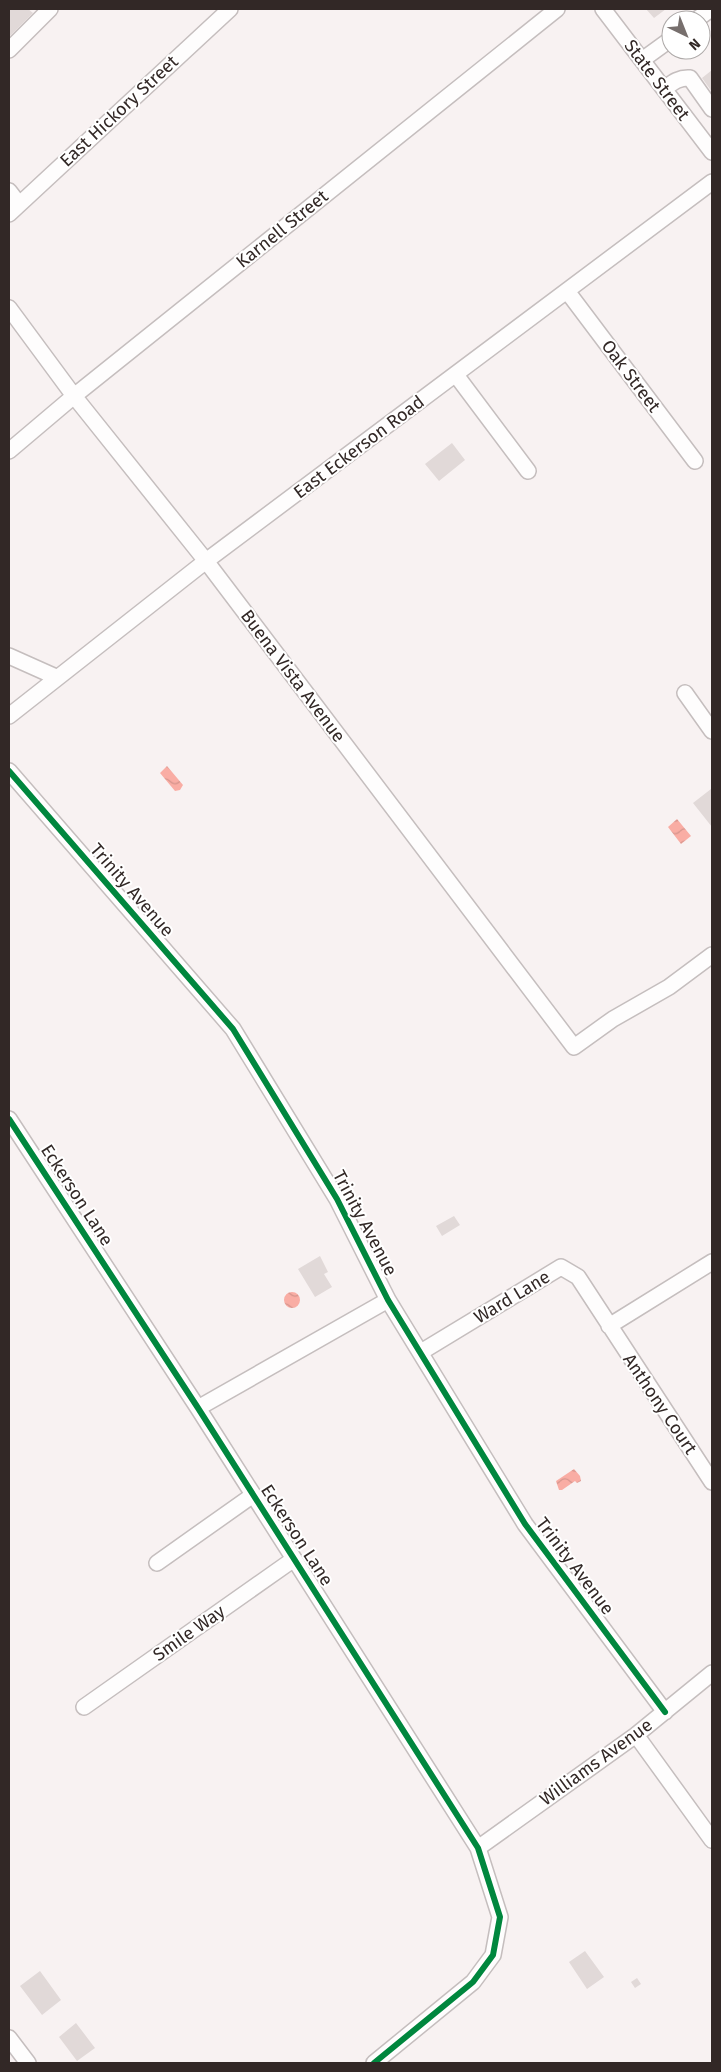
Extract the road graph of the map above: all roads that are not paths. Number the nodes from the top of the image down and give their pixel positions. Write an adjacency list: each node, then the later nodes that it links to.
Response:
1 (50, 9): 6 (street)
2 (230, 9): 13 (street, East Hickory Street)
3 (557, 9): 17 (street, Karnell Street)
4 (603, 9): 7 (street, State Street)
5 (661, 46): 7 (street)
6 (9, 50)
7 (642, 60): 8 (street, State Street)
8 (664, 89): 9 (street); 10 (street, State Street)
9 (712, 109)
10 (712, 152)
11 (712, 182): 14 (street, East Eckerson Road)
12 (9, 191): 13 (street)
13 (14, 209)
14 (567, 291): 16 (street, East Eckerson Road); 19 (street, Oak Street)
15 (9, 308): 17 (street, Buena Vista Avenue)
16 (456, 375): 20 (street); 21 (street, East Eckerson Road)
17 (74, 396): 18 (street, Karnell Street); 21 (street, Buena Vista Avenue)
18 (9, 451)
19 (695, 461)
20 (528, 472)
21 (206, 562): 23 (street, East Eckerson Road); 28 (street, Buena Vista Avenue)
22 (9, 656): 23 (street)
23 (56, 677): 25 (street, East Eckerson Road)
24 (685, 692): 26 (street)
25 (9, 716)
26 (712, 731)
27 (9, 771): 31 (street, Trinity Avenue)
28 (712, 955)
29 (9, 1119): 34 (street, Eckerson Lane)
30 (712, 1262): 32 (street)
31 (388, 1300): 33 (street, Trinity Avenue); 34 (street)
32 (608, 1326): 33 (street, Ward Lane); 35 (street, Anthony Court)
33 (421, 1352): 41 (street, Trinity Avenue)
34 (198, 1408): 36 (street, Eckerson Lane)
35 (712, 1482)
36 (253, 1495): 37 (street, Eckerson Lane); 38 (street)
37 (294, 1559): 40 (street, Smile Way); 44 (street, Eckerson Lane)
38 (157, 1563)
39 (712, 1673): 41 (street, Williams Avenue)
40 (84, 1707)
41 (665, 1712): 42 (street, Williams Avenue)
42 (636, 1735): 43 (street); 44 (street, Williams Avenue)
43 (712, 1840)
44 (478, 1848): 47 (street, Eckerson Lane)
45 (9, 2038): 46 (street)
46 (28, 2063)
47 (374, 2063)

